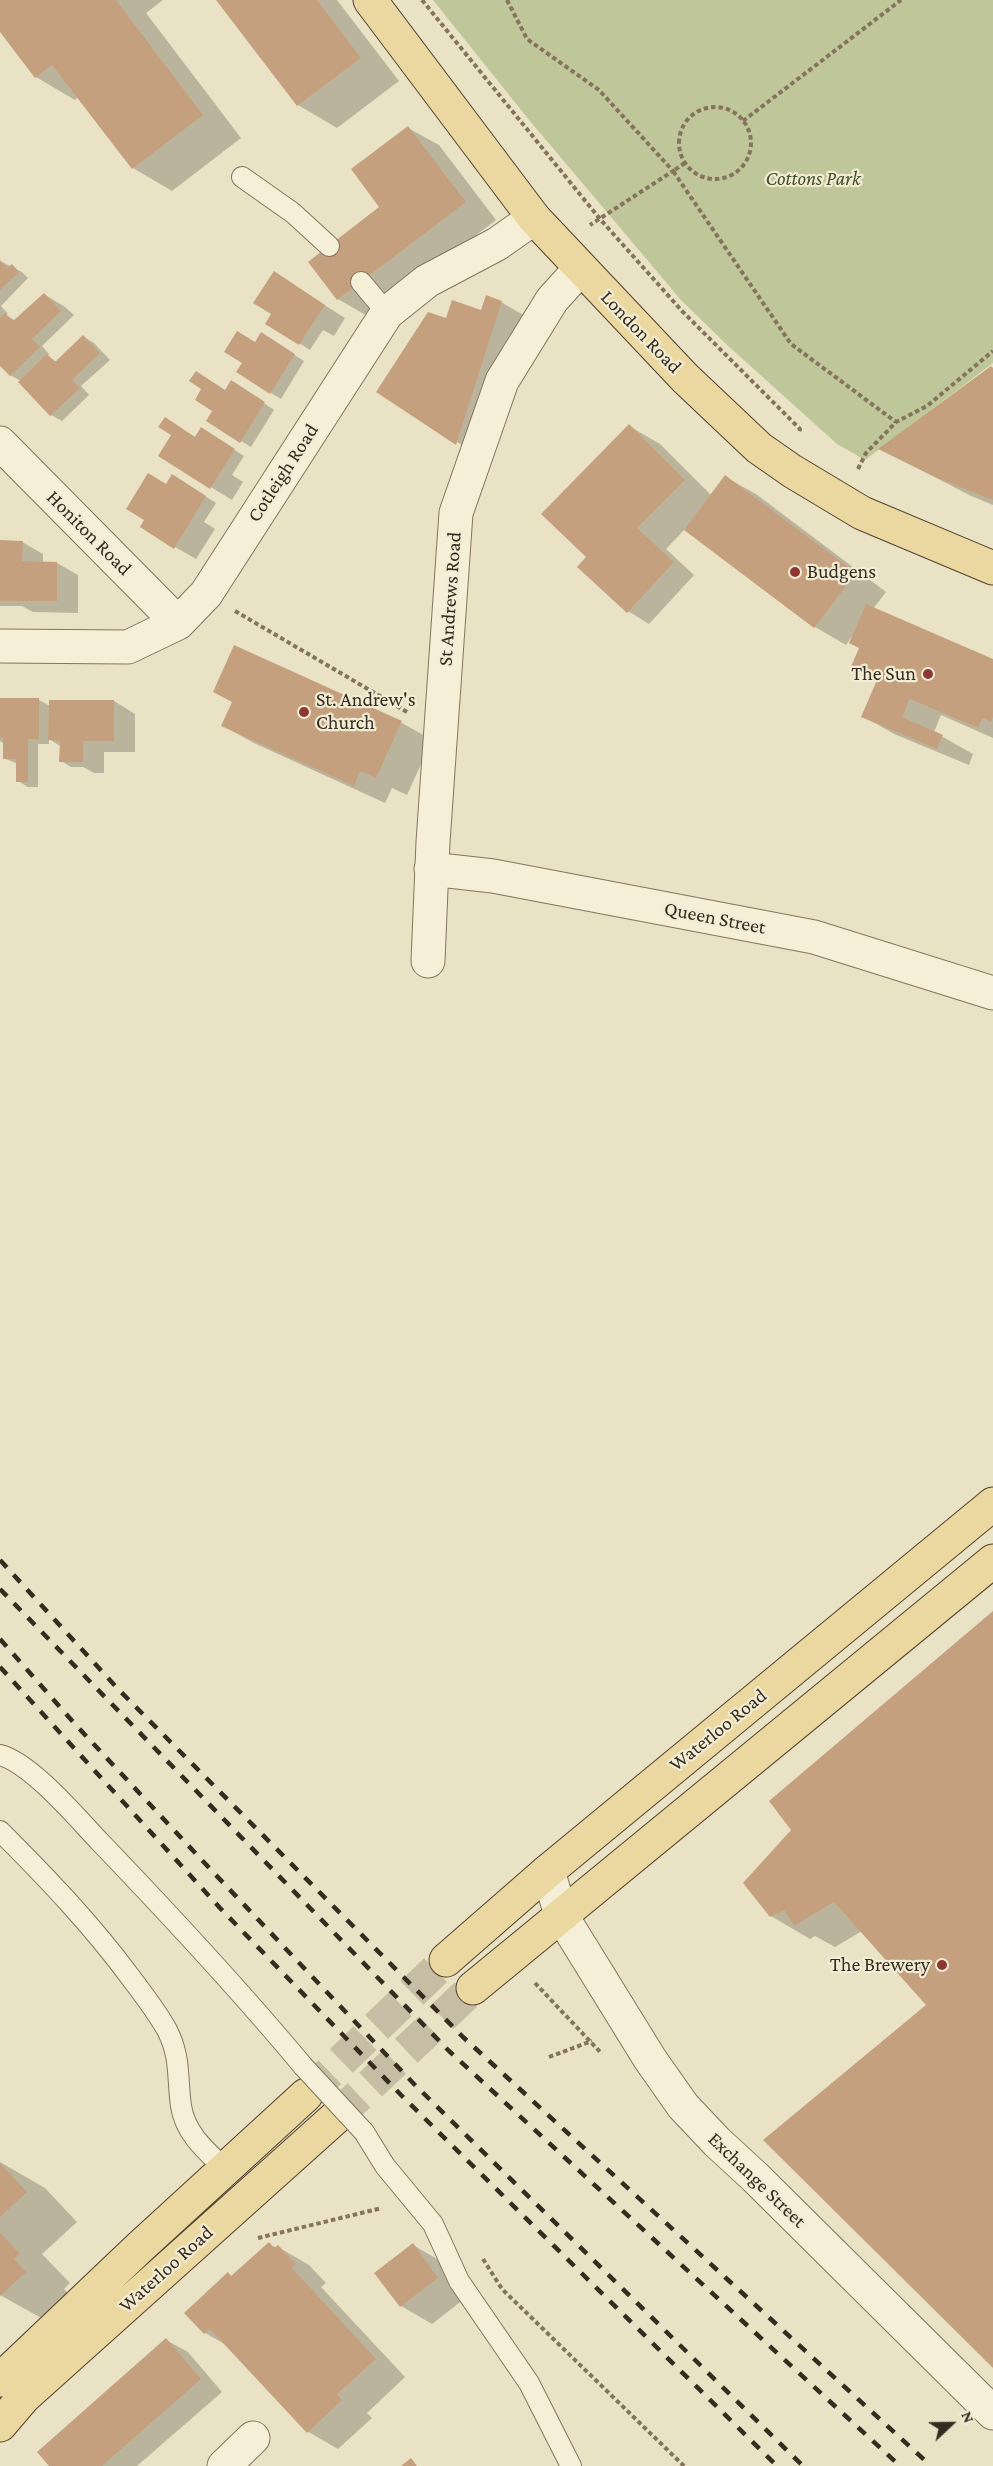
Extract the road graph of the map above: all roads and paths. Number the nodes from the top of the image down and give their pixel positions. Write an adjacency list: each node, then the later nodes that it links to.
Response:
1 (370, 0): 9 (main road, London Road)
2 (422, 0): 10 (path)
3 (507, 0): 7 (path)
4 (901, 0): 5 (path)
5 (743, 121): 6 (path); 6 (path)
6 (685, 163): 7 (path)
7 (673, 171): 10 (path); 16 (path)
8 (242, 177): 11 (lane)
9 (534, 218): 12 (main road, London Road); 14 (street, Cotleigh Road)
10 (600, 219): 17 (path)
11 (329, 246)
12 (580, 269): 19 (main road, London Road); 25 (street, St Andrews Road)
13 (361, 282): 14 (lane)
14 (387, 313): 21 (street, Cotleigh Road)
15 (993, 351): 16 (path)
16 (896, 422): 19 (path)
17 (799, 436)
18 (0, 443): 22 (street, Honiton Road)
19 (842, 501): 20 (main road, London Road)
20 (993, 568)
21 (206, 594): 22 (street, Cotleigh Road); 24 (path)
22 (178, 623): 23 (street, Cotleigh Road)
23 (0, 646)
24 (416, 714)
25 (431, 869): 26 (street, St Andrews Road); 27 (street, Queen Street)
26 (428, 961)
27 (993, 993)
28 (993, 1504): 32 (main road, Waterloo Road)
29 (993, 1561): 33 (main road)
30 (0, 1755): 38 (lane)
31 (0, 1831): 40 (lane)
32 (548, 1871): 33 (street, Exchange Street); 34 (main road, Waterloo Road)
33 (561, 1915): 35 (main road); 45 (street, Exchange Street)
34 (446, 1960)
35 (473, 1988)
36 (592, 2041): 37 (path)
37 (549, 2057)
38 (304, 2081): 40 (main road, Waterloo Road); 49 (lane, bridge)
39 (335, 2118): 46 (main road, Waterloo Road)
40 (225, 2168): 44 (main road, Waterloo Road)
41 (384, 2207): 42 (path)
42 (258, 2238)
43 (480, 2256): 50 (path)
44 (0, 2380)
45 (993, 2412)
46 (0, 2425)
47 (253, 2438): 48 (street)
48 (224, 2466)
49 (571, 2466)
50 (684, 2466)

